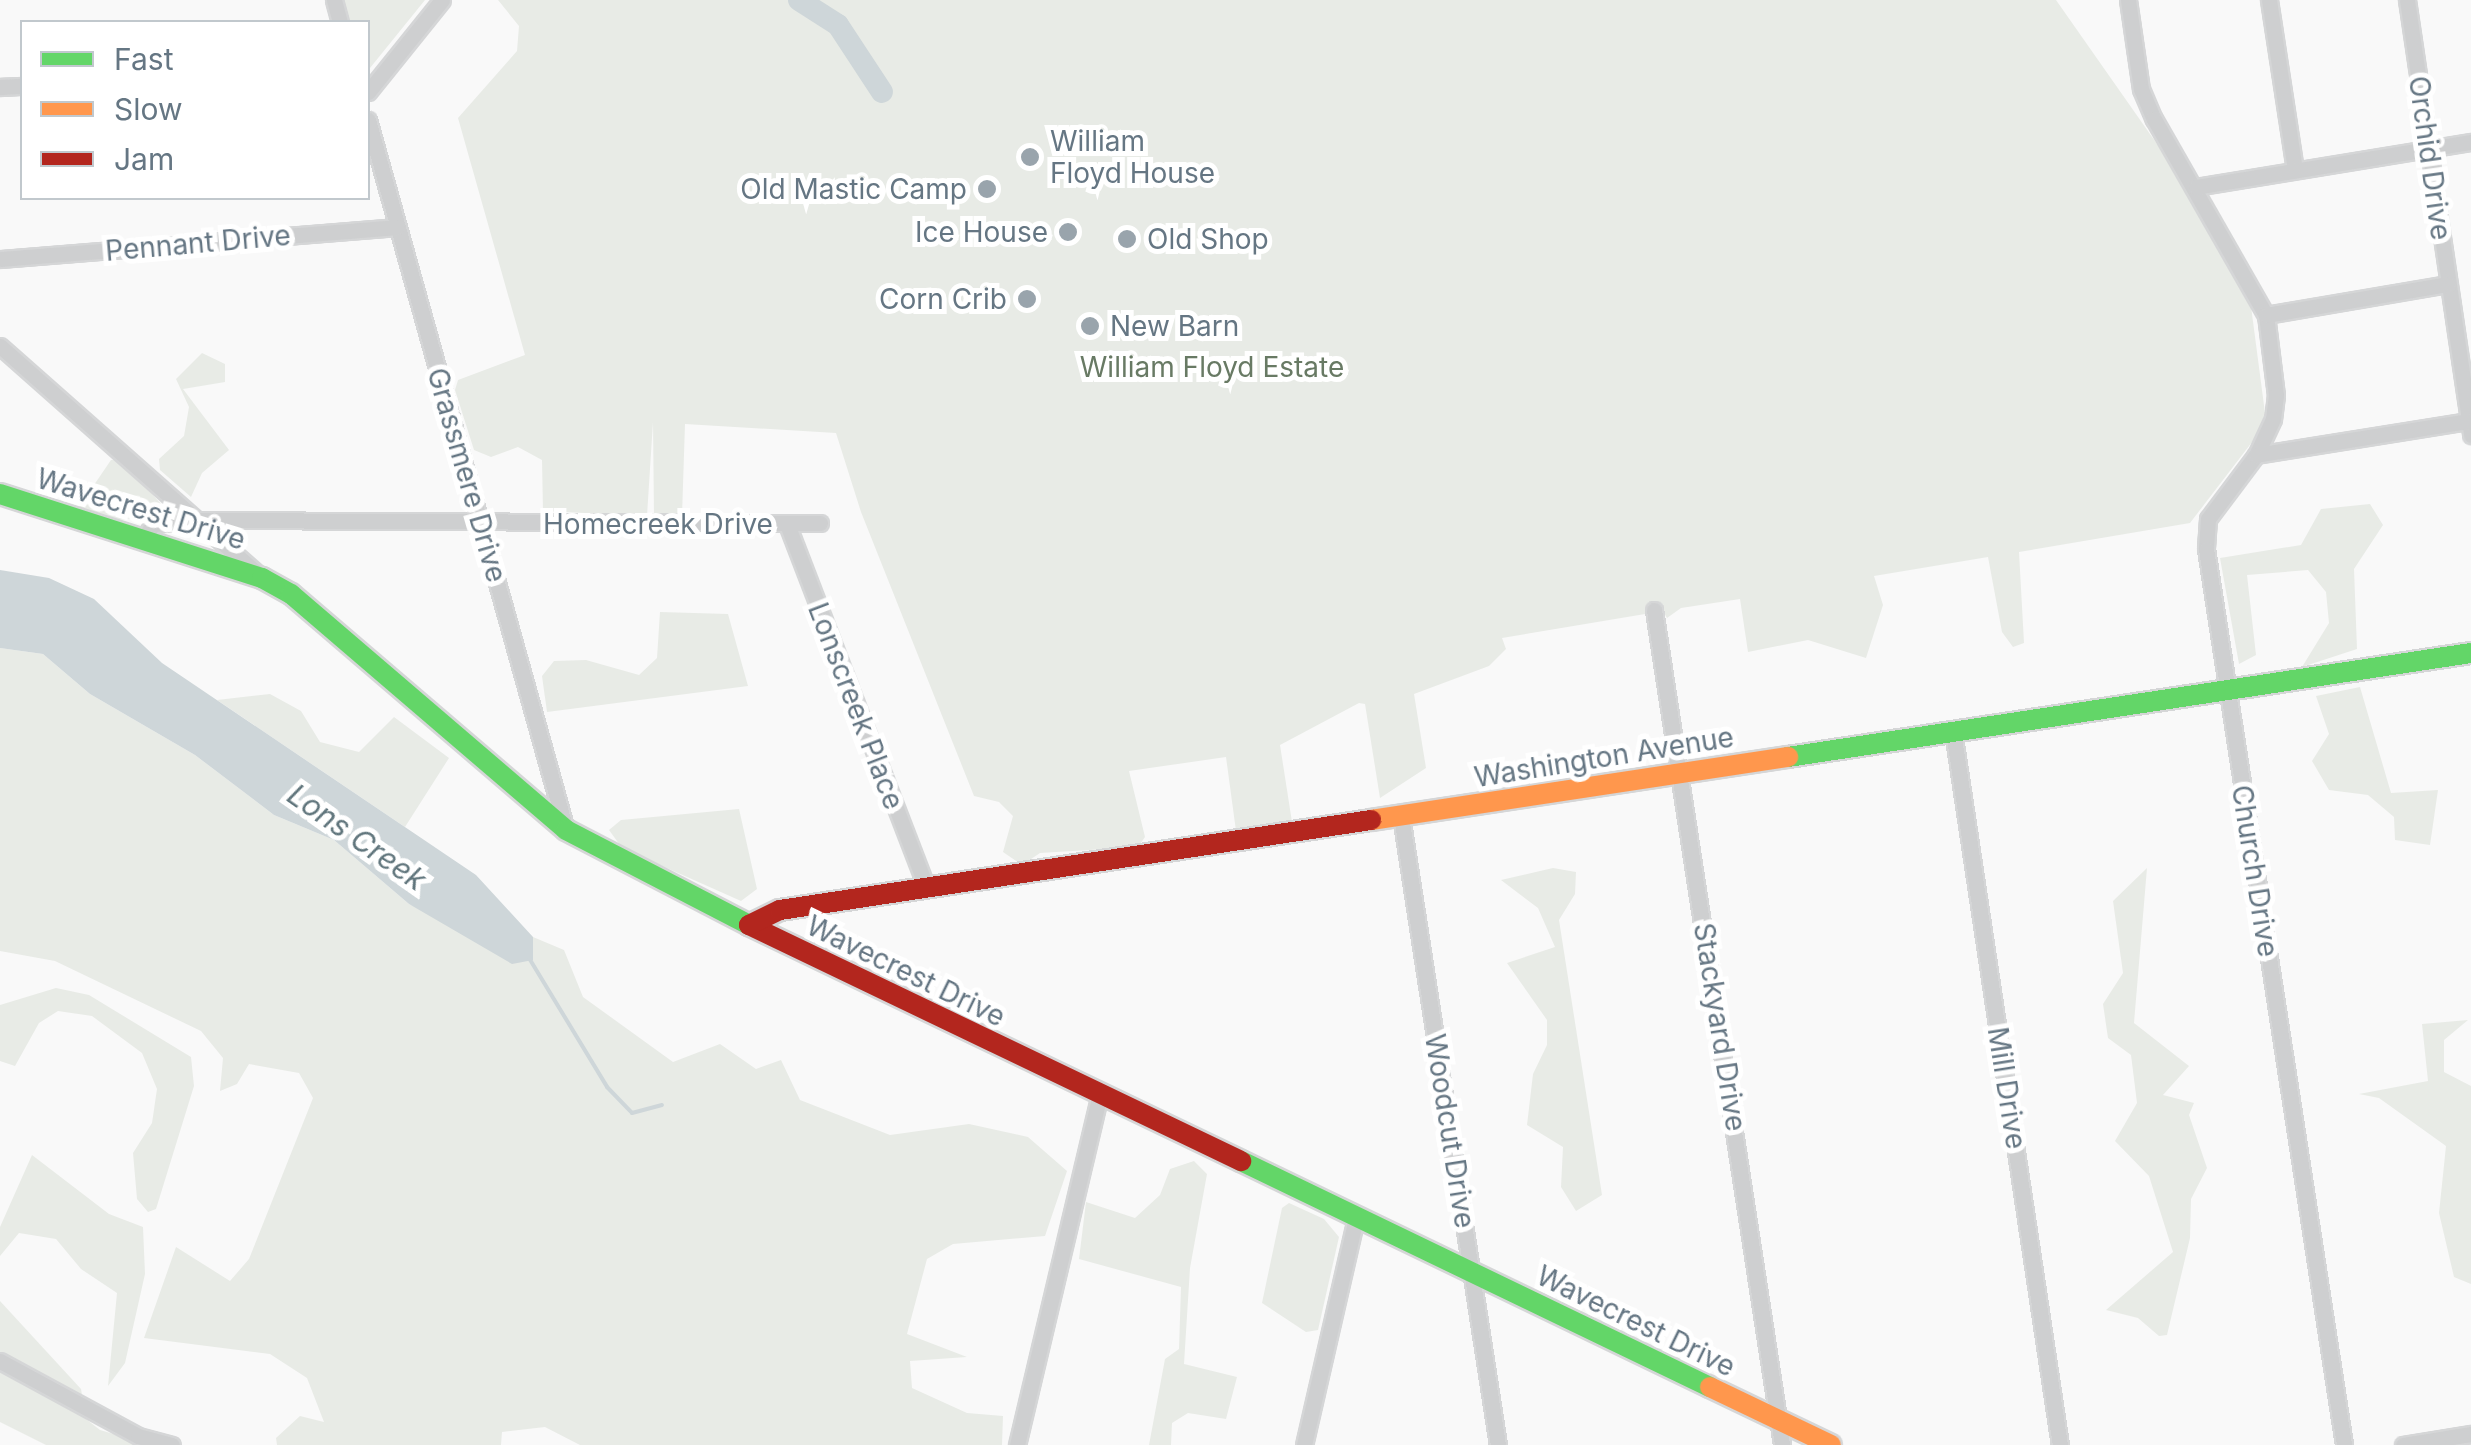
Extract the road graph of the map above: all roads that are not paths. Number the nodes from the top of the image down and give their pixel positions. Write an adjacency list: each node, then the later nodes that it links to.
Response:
1 (442, 0): 5 (street)
2 (2128, 0): 10 (street)
3 (2270, 0): 9 (street)
4 (2407, 0): 8 (street, Orchid Drive)
5 (370, 90)
6 (370, 128): 11 (street, Grassmere Drive)
7 (2471, 142): 8 (street)
8 (2429, 148): 9 (street); 13 (street, Orchid Drive)
9 (2296, 170): 10 (street)
10 (2196, 186): 14 (street)
11 (396, 227): 12 (street, Pennant Drive); 20 (street, Grassmere Drive)
12 (0, 259)
13 (2448, 284): 14 (street); 16 (street, Orchid Drive)
14 (2266, 315): 17 (street, Church Drive)
15 (0, 346): 19 (street)
16 (2470, 428): 17 (street)
17 (2256, 455): 27 (street, Church Drive)
18 (0, 494): 23 (street, Wavecrest Drive)
19 (199, 520): 20 (street, Homecreek Drive); 23 (street, Homecreek Drive); 24 (street)
20 (482, 523): 21 (street, Homecreek Drive); 31 (street, Grassmere Drive)
21 (787, 524): 22 (street, Homecreek Drive); 32 (street, Lonscreek Place)
22 (820, 524)
23 (144, 538): 24 (street, Wavecrest Drive)
24 (262, 578): 31 (street, Wavecrest Drive)
25 (1654, 610): 29 (street, Stackyard Drive)
26 (2471, 653): 27 (street, Washington Avenue)
27 (2228, 691): 28 (street, Washington Avenue); 47 (street, Church Drive)
28 (1953, 731): 29 (street, Washington Avenue); 46 (street, Mill Drive)
29 (1680, 773): 30 (street, Washington Avenue); 38 (street, Stackyard Drive)
30 (1401, 816): 32 (street, Washington Avenue); 36 (street, Woodcut Drive)
31 (566, 830): 33 (street, Wavecrest Drive)
32 (926, 887): 33 (street, Washington Avenue)
33 (749, 925): 34 (street, Wavecrest Drive)
34 (1099, 1096): 35 (street, Wavecrest Drive); 41 (street)
35 (1356, 1218): 36 (street, Wavecrest Drive); 42 (street)
36 (1473, 1274): 38 (street, Wavecrest Drive); 43 (street, Woodcut Drive)
37 (0, 1362): 40 (street)
38 (1781, 1421): 44 (street, Stackyard Drive); 45 (street, Wavecrest Drive)
39 (2471, 1434): 48 (street)
40 (172, 1445)
41 (1017, 1445)
42 (1304, 1445)
43 (1498, 1445)
44 (1782, 1445)
45 (1831, 1445)
46 (2060, 1445)
47 (2344, 1445)
48 (2403, 1445)

